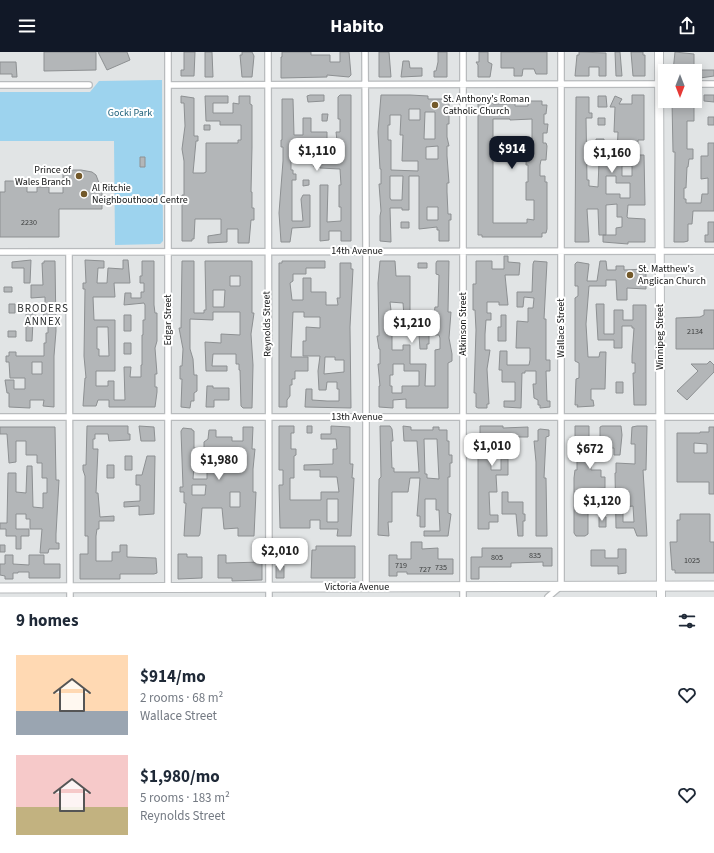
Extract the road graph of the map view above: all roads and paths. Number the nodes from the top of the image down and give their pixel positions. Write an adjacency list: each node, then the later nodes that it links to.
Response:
1 (168, 52): 13 (street, Edgar Street)
2 (268, 52): 14 (street, Reynolds Street)
3 (365, 52): 15 (street)
4 (463, 52): 16 (street, Atkinson Street)
5 (560, 52): 8 (street, Wallace Street)
6 (659, 52): 7 (street, Winnipeg Street)
7 (660, 64)
8 (560, 84): 9 (street); 16 (street); 23 (street, Wallace Street)
9 (658, 84)
10 (702, 84): 11 (street)
11 (714, 84)
12 (0, 85): 17 (street)
13 (168, 85): 14 (street); 19 (street, Edgar Street)
14 (268, 85): 15 (street); 20 (street, Reynolds Street)
15 (365, 85): 16 (street); 21 (street)
16 (463, 85): 22 (street, Atkinson Street)
17 (89, 86)
18 (662, 108): 24 (street, Winnipeg Street)
19 (168, 251): 20 (street, 14th Avenue); 27 (street, 14th Avenue); 31 (street, Edgar Street)
20 (267, 251): 21 (street, 14th Avenue); 28 (street, Reynolds Street)
21 (366, 251): 22 (street, 14th Avenue); 32 (street)
22 (464, 251): 23 (street, 14th Avenue); 33 (street, Atkinson Street)
23 (561, 251): 24 (street, 14th Avenue); 34 (street, Wallace Street)
24 (659, 251): 25 (street, 14th Avenue); 35 (street, Winnipeg Street)
25 (714, 251)
26 (0, 252): 27 (street, 14th Avenue)
27 (69, 252): 30 (street)
28 (268, 416): 31 (street, 13th Avenue); 32 (street, 13th Avenue); 42 (street, Reynolds Street)
29 (0, 417): 30 (street, 13th Avenue)
30 (70, 417): 31 (street, 13th Avenue); 40 (street)
31 (168, 417): 41 (street, Edgar Street)
32 (366, 417): 33 (street, 13th Avenue); 43 (street)
33 (463, 417): 34 (street, 13th Avenue); 44 (street, Atkinson Street)
34 (560, 417): 35 (street, 13th Avenue); 37 (street, Wallace Street)
35 (660, 417): 36 (street, 13th Avenue); 38 (street, Winnipeg Street)
36 (714, 417)
37 (560, 586): 38 (main road, Victoria Avenue); 44 (main road, Victoria Avenue); 49 (street)
38 (661, 586): 39 (main road, Victoria Avenue); 50 (street, Winnipeg Street)
39 (714, 586)
40 (70, 587): 41 (main road, Victoria Avenue); 45 (main road, Victoria Avenue); 46 (street)
41 (168, 587): 42 (main road, Victoria Avenue)
42 (269, 587): 43 (main road, Victoria Avenue); 47 (street, Reynolds Street)
43 (366, 587): 44 (main road, Victoria Avenue)
44 (463, 587): 48 (street, Atkinson Street)
45 (0, 588)
46 (70, 597)
47 (269, 597)
48 (463, 597)
49 (548, 597)
50 (660, 597)

